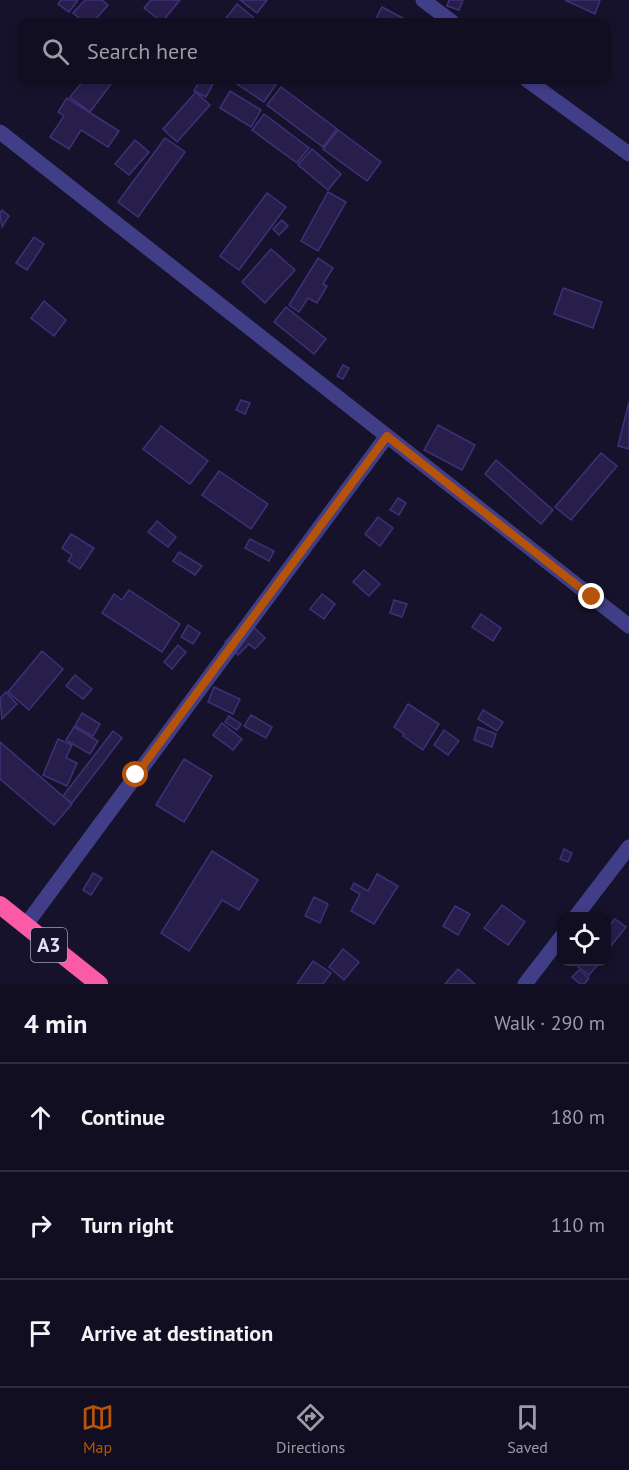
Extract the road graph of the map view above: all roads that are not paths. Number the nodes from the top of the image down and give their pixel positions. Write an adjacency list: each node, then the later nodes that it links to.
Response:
1 (423, 0): 2 (street)
2 (447, 18)
3 (532, 84): 5 (street)
4 (0, 132): 6 (street)
5 (629, 153)
6 (387, 436): 7 (street); 11 (street)
7 (629, 627)
8 (629, 847): 10 (street)
9 (0, 905): 11 (highway, A3)
10 (579, 912)
11 (25, 926): 13 (highway, A3)
12 (557, 941): 14 (street)
13 (99, 984)
14 (525, 984)

